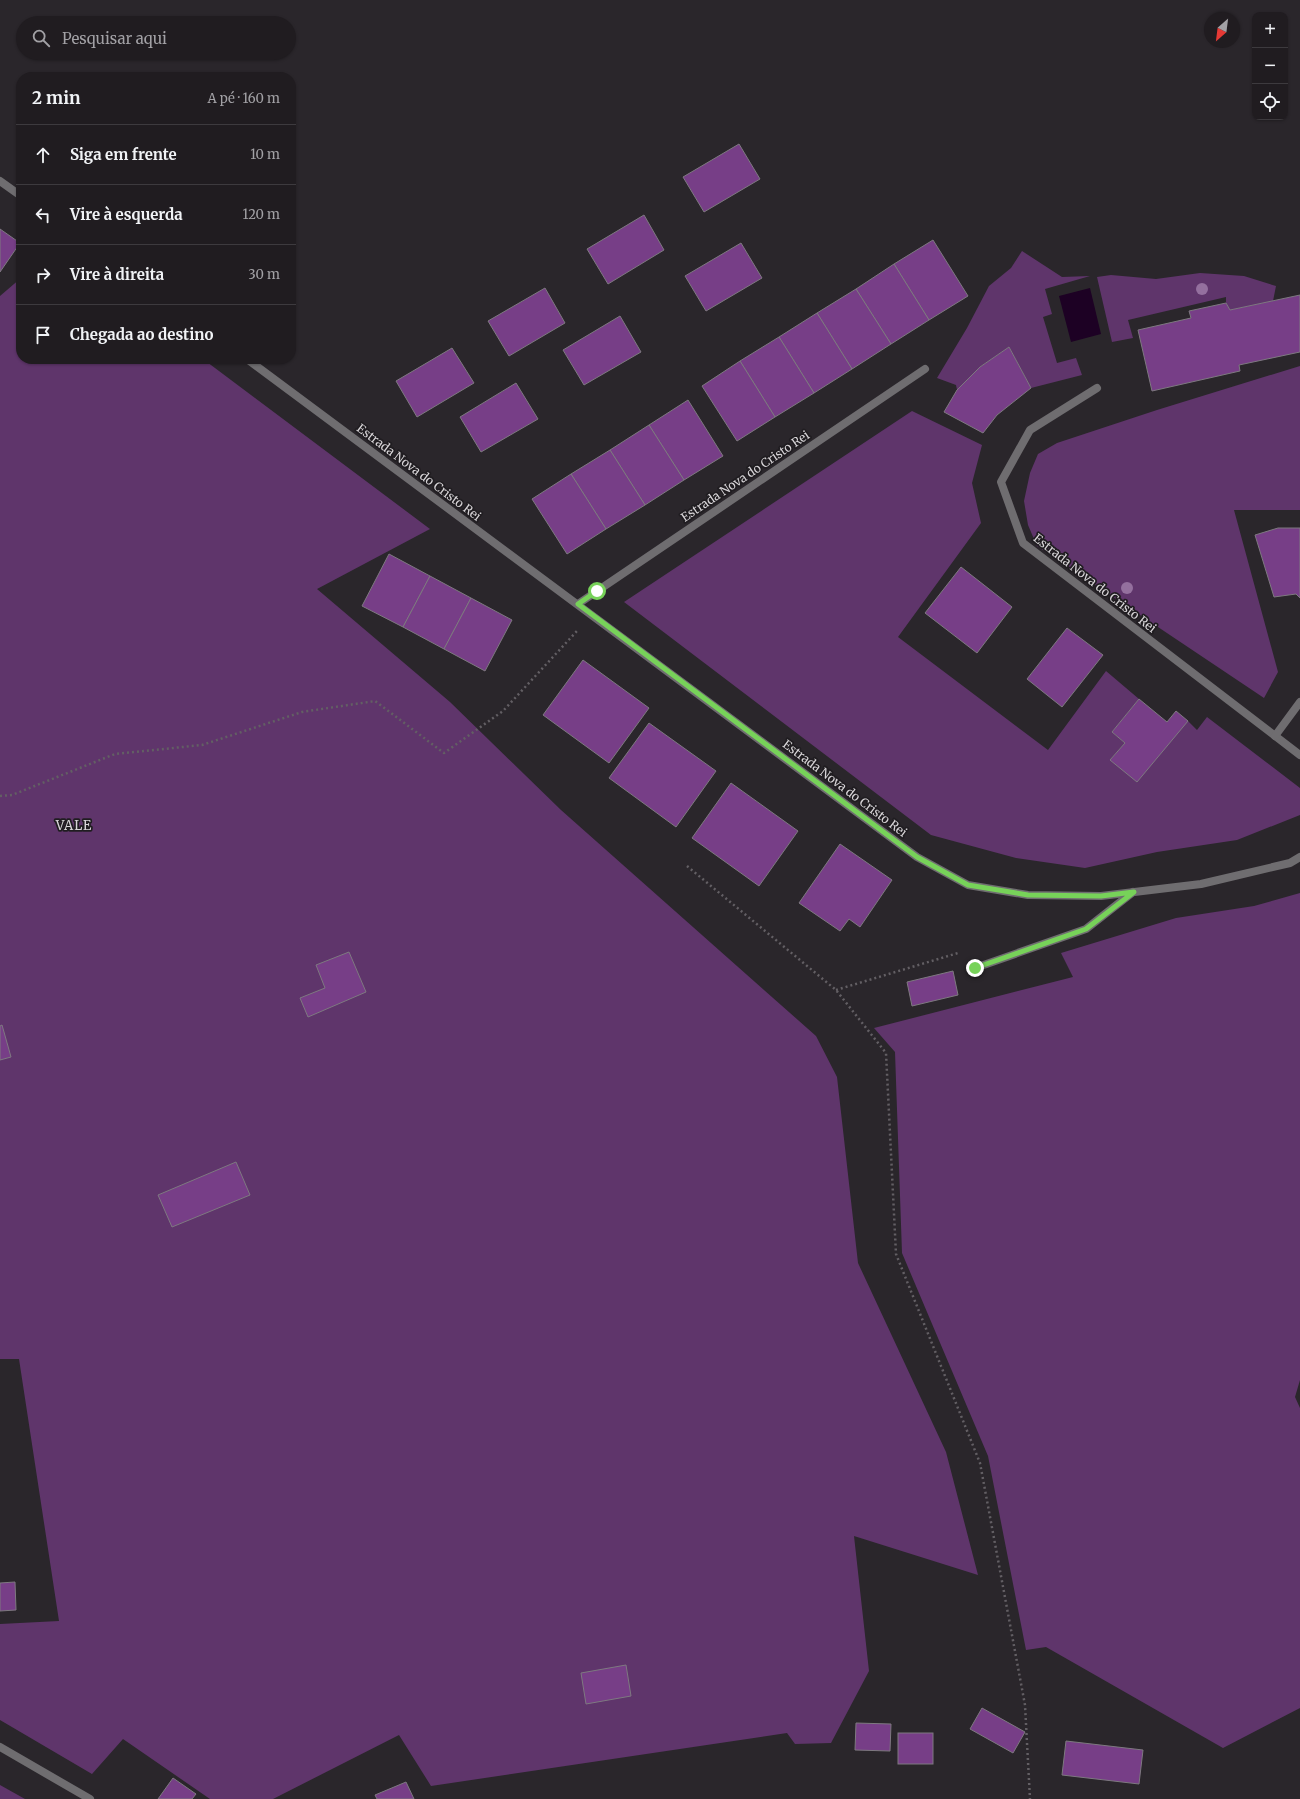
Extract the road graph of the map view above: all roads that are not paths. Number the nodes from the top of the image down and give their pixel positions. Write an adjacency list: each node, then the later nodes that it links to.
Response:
1 (0, 181): 2 (street)
2 (16, 192)
3 (254, 364): 6 (street, Estrada Nova do Cristo Rei)
4 (925, 369): 6 (street, Estrada Nova do Cristo Rei)
5 (1097, 388): 8 (street, Estrada Nova do Cristo Rei)
6 (578, 604): 11 (street, Estrada Nova do Cristo Rei)
7 (1300, 702): 8 (street)
8 (1275, 736): 9 (street, Estrada Nova do Cristo Rei)
9 (1300, 756)
10 (1300, 857): 11 (street, Estrada Nova do Cristo Rei)
11 (1134, 892): 12 (street)
12 (975, 968)
13 (0, 1747): 14 (street)
14 (90, 1799)

